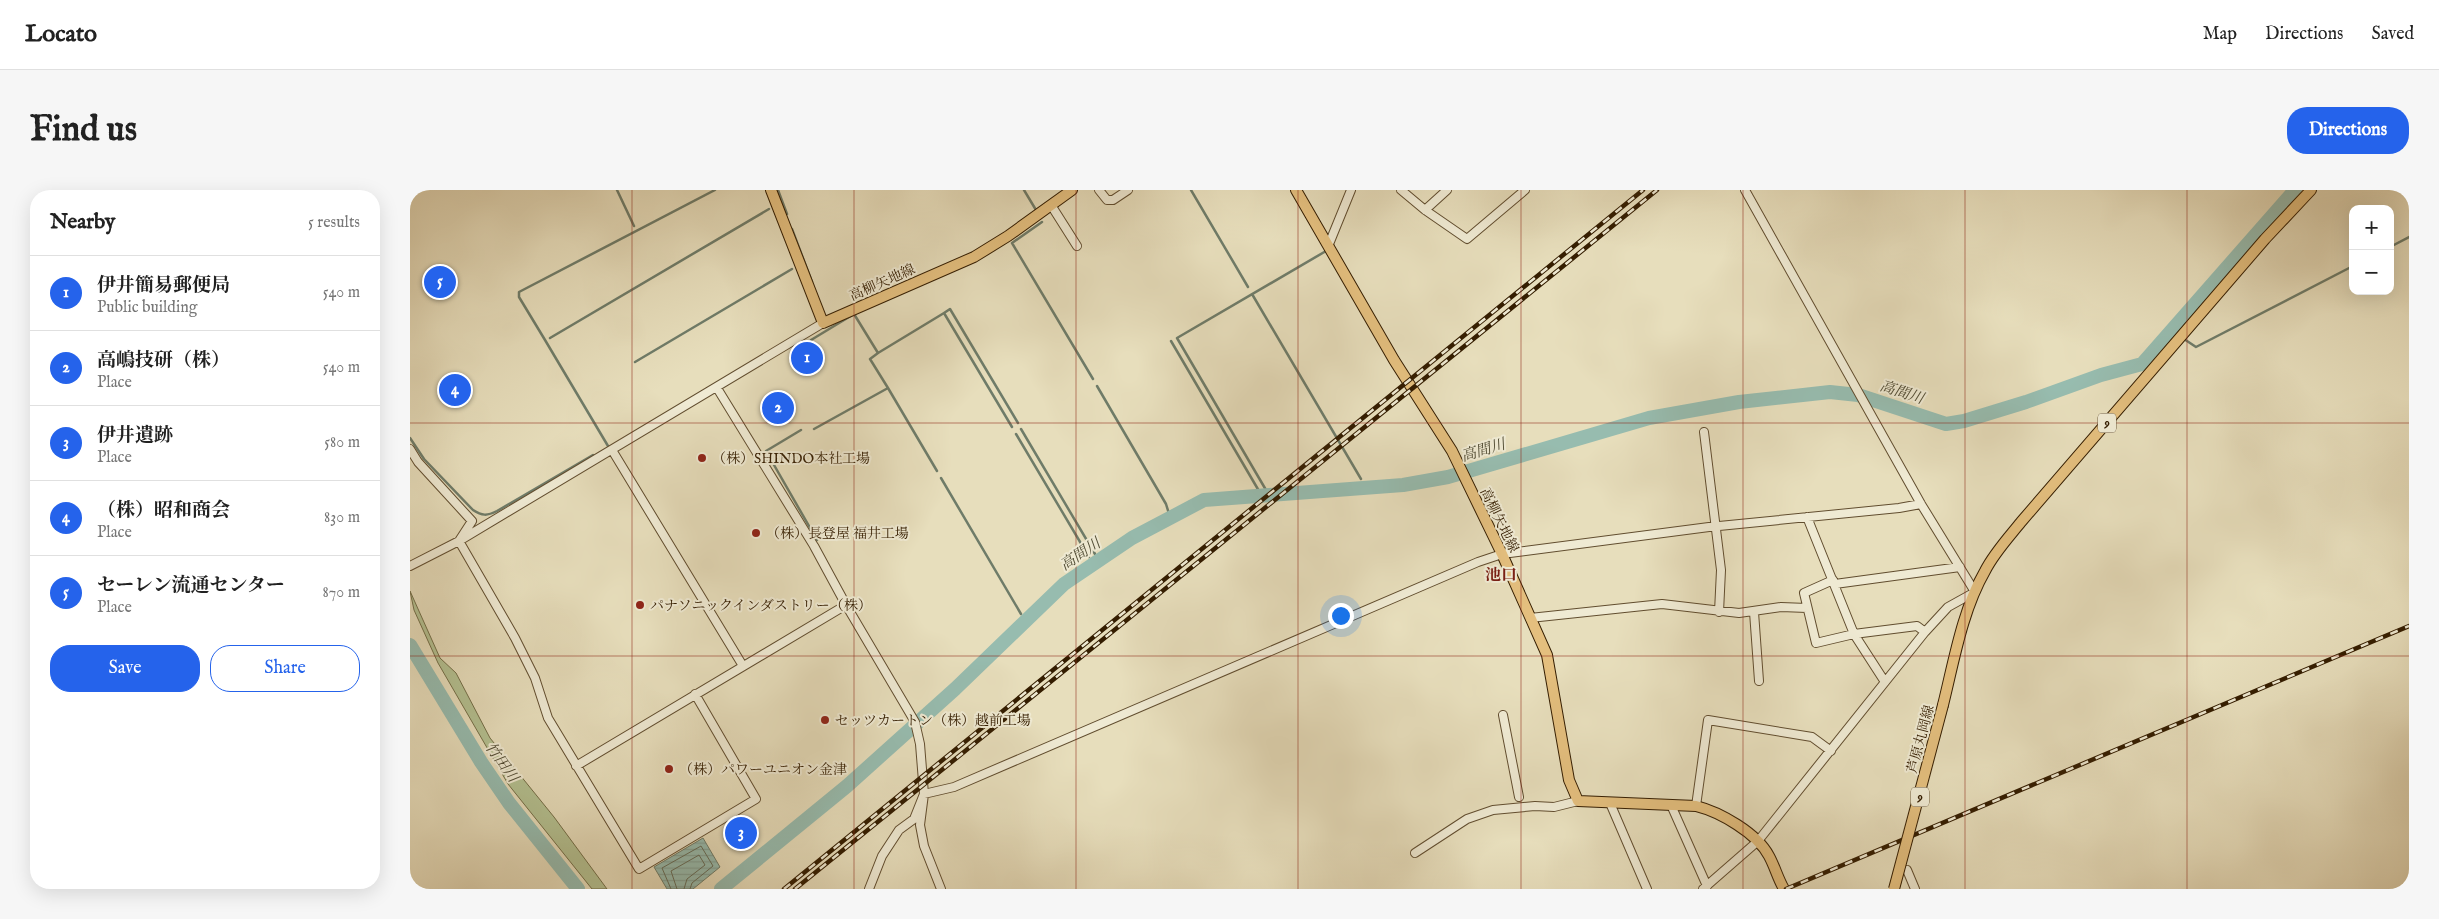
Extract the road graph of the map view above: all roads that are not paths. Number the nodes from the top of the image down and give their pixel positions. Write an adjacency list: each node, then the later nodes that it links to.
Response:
1 (771, 190): 16 (main road)
2 (1072, 190): 12 (main road, 高柳矢地線)
3 (1099, 190): 4 (street)
4 (1128, 190)
5 (1296, 190): 14 (main road, 高柳矢地線)
6 (1351, 190): 14 (street)
7 (1401, 190): 13 (street)
8 (1525, 190): 13 (street)
9 (1745, 190): 21 (street)
10 (2311, 190): 29 (main road, 9)
11 (1444, 191): 13 (street)
12 (1052, 205): 15 (street); 16 (main road, 高柳矢地線)
13 (1425, 210)
14 (1329, 244): 25 (main road, 高柳矢地線)
15 (1077, 246)
16 (823, 323): 17 (street)
17 (717, 388): 20 (street); 30 (street)
18 (1704, 432): 23 (street)
19 (410, 449): 24 (street)
20 (612, 450): 24 (street); 37 (street)
21 (1921, 504): 22 (street); 27 (street)
22 (1807, 517): 23 (street); 28 (street)
23 (1716, 526): 25 (street); 32 (street)
24 (459, 541): 26 (street); 43 (street)
25 (1502, 554): 34 (main road, 高柳矢地線); 44 (street)
26 (410, 566)
27 (1960, 567): 28 (street); 29 (street)
28 (1834, 582): 31 (street); 36 (street)
29 (1974, 592): 35 (street); 58 (main road, 芦原丸岡線 / 9, bridge)
30 (846, 605): 37 (street); 44 (street)
31 (1807, 608): 33 (street); 36 (street)
32 (1719, 612): 33 (street); 34 (street)
33 (1754, 612): 38 (street)
34 (1530, 618): 46 (main road, 高柳矢地線)
35 (1924, 632): 36 (street); 39 (street)
36 (1854, 634): 39 (street)
37 (743, 666): 40 (street)
38 (1759, 681)
39 (1885, 682): 42 (street)
40 (695, 694): 43 (street); 43 (street)
41 (1503, 715): 45 (street)
42 (1831, 751): 49 (street); 50 (street)
43 (576, 766)
44 (924, 794): 54 (street); 55 (street)
45 (1519, 797)
46 (1578, 801): 47 (main road); 51 (street)
47 (1610, 803): 48 (main road); 56 (street)
48 (1671, 805): 49 (main road); 53 (street)
49 (1696, 806): 50 (main road)
50 (1758, 841): 53 (street); 57 (main road)
51 (1415, 853)
52 (1907, 870): 59 (street)
53 (1705, 888)
54 (870, 889)
55 (941, 889)
56 (1647, 889)
57 (1784, 889)
58 (1894, 889)
59 (1915, 889)

